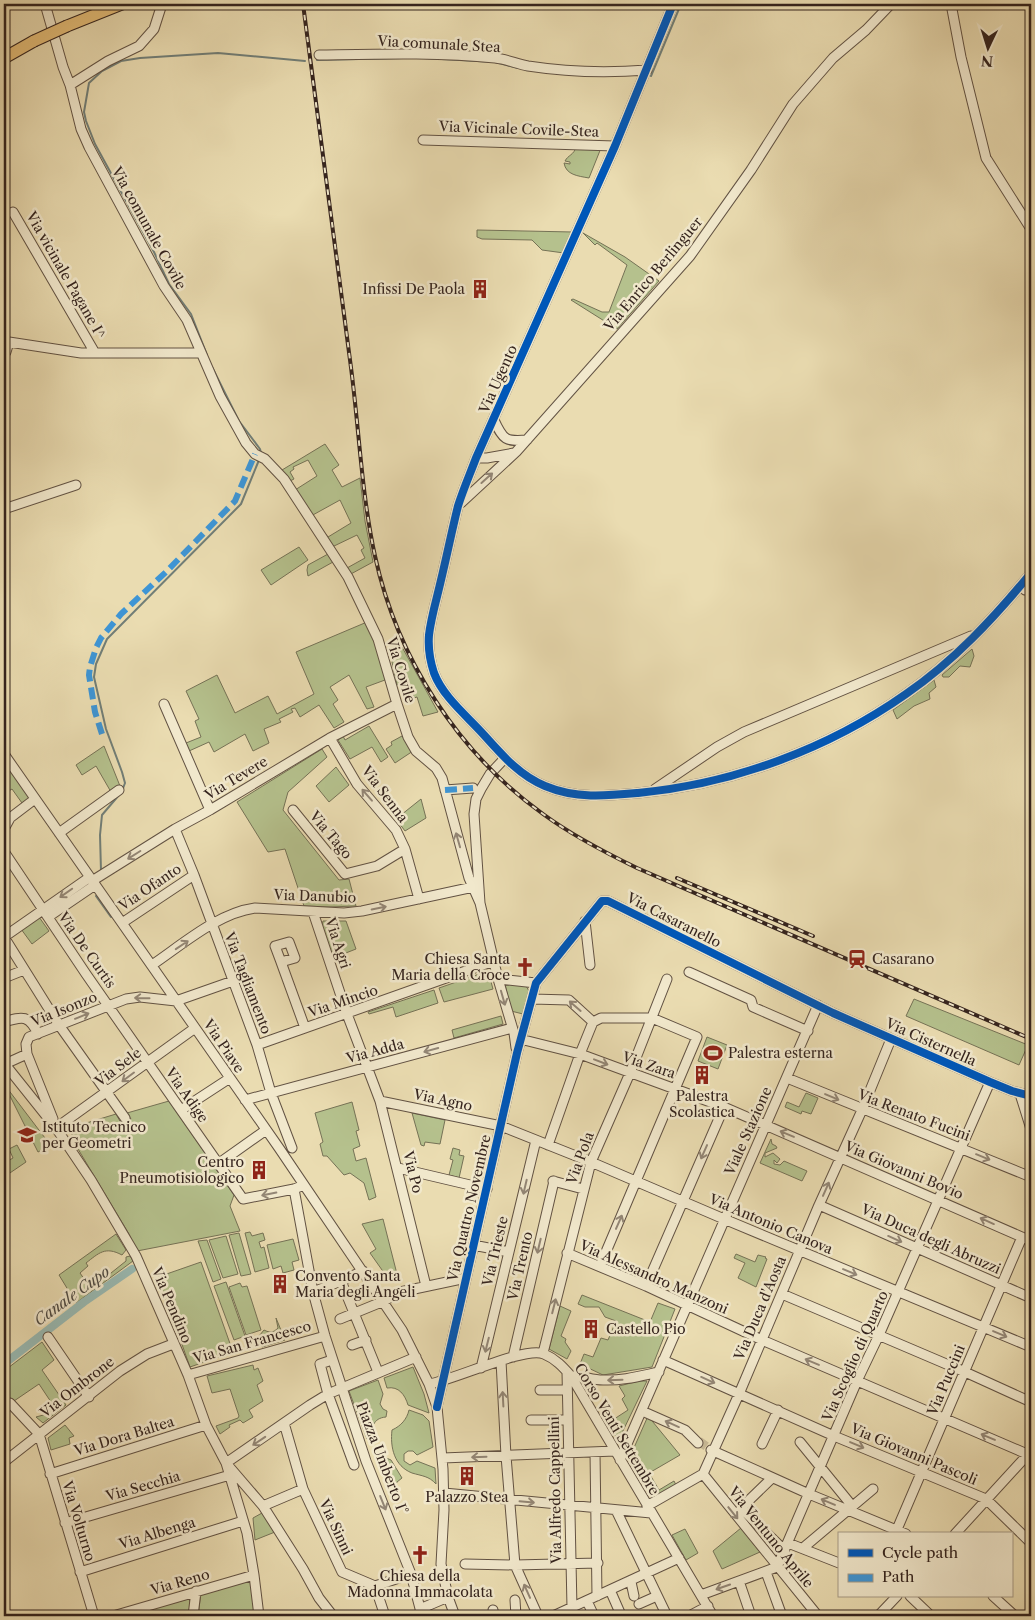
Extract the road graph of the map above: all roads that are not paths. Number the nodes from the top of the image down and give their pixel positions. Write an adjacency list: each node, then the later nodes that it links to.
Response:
1 (45, 4): 10 (street, Via comunale Covile)
2 (122, 4): 8 (main road, bridge)
3 (162, 4): 10 (street)
4 (673, 4): 9 (street, Via Ugento)
5 (891, 4): 19 (street, Via Enrico Berlinguer)
6 (950, 4): 14 (street)
7 (318, 55): 9 (street, Via comunale Stea)
8 (4, 58)
9 (647, 70): 12 (street, Via Ugento)
10 (70, 84): 16 (street, Via comunale Covile)
11 (423, 140): 12 (street, Via Vicinale Covile-Stea)
12 (615, 146): 18 (street, Via Ugento)
13 (13, 212): 15 (street, Via vicinale Pagane I^)
14 (1031, 229)
15 (96, 353): 16 (street); 17 (street)
16 (200, 353): 21 (street, Via comunale Covile)
17 (4, 354)
18 (494, 420): 19 (street); 22 (street, Via Ugento)
19 (527, 440): 20 (street, Via Enrico Berlinguer)
20 (516, 452): 22 (street); 24 (street, Via Enrico Berlinguer, one-way to 20)
21 (266, 458): 29 (street, Via Covile)
22 (476, 458): 24 (street, Via Ugento)
23 (76, 484): 25 (street)
24 (458, 505): 32 (street, Via Ugento)
25 (4, 509)
26 (1031, 573): 27 (street, Via Ugento)
27 (980, 631): 36 (street); 36 (street, Via Ugento)
28 (164, 704): 38 (street)
29 (396, 704): 30 (street, Via Tevere); 35 (street, Via Covile)
30 (330, 738): 38 (street, Via Tevere); 44 (street, Via Senna, one-way to 30)
31 (4, 754): 42 (street, Via Piave)
32 (505, 758): 36 (street, Via Ugento); 47 (street)
33 (474, 788): 35 (street)
34 (119, 790): 42 (street)
35 (445, 790): 47 (street, Via Covile, one-way to 35)
36 (651, 792)
37 (31, 802): 41 (street)
38 (210, 810): 40 (street, Via Tevere)
39 (293, 810): 44 (street, Via Tago)
40 (175, 828): 45 (street, Via Tagliamento); 46 (street, Via Tevere, one-way to 46)
41 (4, 829)
42 (59, 834): 46 (street, Via Piave)
43 (4, 849): 50 (street, Via De Curtis)
44 (405, 850): 48 (street, Via Senna)
45 (194, 875): 52 (street, Via Ofanto); 53 (street, Via Tagliamento)
46 (92, 881): 50 (street, Via Tevere); 52 (street, Via Piave)
47 (475, 886): 48 (street, Via Danubio); 55 (street, Via Covile)
48 (419, 899): 49 (street, Via Danubio, one-way to 48)
49 (313, 912): 53 (street, Via Danubio); 70 (street, Via Agri)
50 (45, 914): 54 (street, Via Tevere); 69 (street, Via De Curtis)
51 (584, 921): 58 (street); 65 (street, Via Casaranello); 68 (street, Via Casaranello)
52 (122, 923): 57 (street, Via Piave)
53 (212, 924): 57 (street, Via Danubio, one-way to 53); 64 (street, Via Tagliamento)
54 (4, 937): 59 (street)
55 (494, 961): 62 (street, Via Covile); 70 (street, Via Mincio)
56 (281, 962): 78 (street)
57 (152, 965): 67 (street, Via Piave)
58 (590, 965)
59 (24, 970): 61 (street); 76 (street)
60 (689, 972): 80 (street)
61 (4, 978)
62 (498, 979): 65 (street); 71 (street, Via Covile, one-way to 71)
63 (667, 979): 72 (street, Via Pola)
64 (233, 981): 67 (street, Via Isonzo); 84 (street, Via Tagliamento)
65 (536, 983): 66 (street, Via Quattro Novembre)
66 (532, 999): 73 (street, Via Quattro Novembre); 75 (street, one-way to 66)
67 (176, 1000): 69 (street, Via Isonzo, one-way to 69); 77 (street, Via Piave)
68 (818, 1005): 80 (street, Viale Stazione); 82 (street, Via Cisternella)
69 (110, 1006): 76 (street, Via Isonzo, one-way to 69); 88 (street, Via Adige)
70 (347, 1014): 78 (street, Via Mincio); 90 (street, Via Agri)
71 (509, 1017): 73 (street); 79 (street, Via Quattro Novembre)
72 (652, 1018): 75 (street); 91 (street, Via Pola); 95 (street)
73 (526, 1019): 83 (street, Via Quattro Novembre)
74 (4, 1022): 81 (street)
75 (593, 1022): 87 (street)
76 (59, 1026): 81 (street, Via Isonzo); 96 (street)
77 (195, 1028): 88 (street, Via Sele); 92 (street, Via Piave)
78 (305, 1028): 84 (street, Via Mincio)
79 (512, 1028): 86 (street, Via Quattro Novembre); 90 (street, Via Adda, one-way to 90)
80 (808, 1031): 93 (street, Viale Stazione)
81 (38, 1034): 85 (street, Via Isonzo)
82 (891, 1039): 94 (street, Via Cisternella); 105 (street, Via Duca d'Aosta)
83 (520, 1040): 86 (street, Via Quattro Novembre); 87 (street, Via Zara)
84 (257, 1045): 97 (street, Via Tagliamento)
85 (26, 1049): 89 (street, Via Pendino); 109 (street, Via Pendino)
86 (517, 1053): 107 (street, Via Quattro Novembre)
87 (580, 1054): 91 (street, Via Zara, one-way to 91); 113 (street)
88 (148, 1062): 96 (street, Via Sele, one-way to 96); 104 (street, Via Adige)
89 (4, 1064): 109 (street, Via Pendino)
90 (368, 1068): 97 (street, Via Adda); 101 (street, Via Po)
91 (630, 1073): 95 (street, Via Zara); 117 (street, Via Pola)
92 (230, 1078): 100 (street, Via Piave); 104 (street)
93 (787, 1078): 105 (street, Via Renato Fucini, one-way to 105); 108 (street, Viale Stazione)
94 (990, 1082): 98 (street, Via Cisternella); 115 (street, Via Scoglio di Quarto)
95 (674, 1088): 103 (street, Via Zara); 121 (street)
96 (107, 1093): 106 (street); 109 (street, Via Sele)
97 (271, 1093): 100 (street, Via Adda); 114 (street, Via Tagliamento)
98 (1020, 1094): 99 (street, Via Cisternella); 102 (street)
99 (1031, 1096)
100 (245, 1100): 111 (street, Via Piave)
101 (380, 1101): 107 (street, Via Agno); 119 (street, Via Po)
102 (1027, 1105): 110 (street)
103 (724, 1107): 108 (street, Via Zara); 127 (street, one-way to 127)
104 (181, 1110): 118 (street, Via Adige)
105 (862, 1110): 115 (street, Via Renato Fucini); 116 (street, Via Duca d'Aosta)
106 (125, 1118)
107 (501, 1126): 112 (street, Via Antonio Canova); 125 (street, Via Quattro Novembre)
108 (766, 1126): 116 (street, Via Giovanni Bovio, one-way to 108); 129 (street, Viale Stazione)
109 (56, 1128): 158 (street, Via Pendino)
110 (1031, 1129)
111 (266, 1130): 118 (street); 122 (street, Via Piave)
112 (536, 1140): 113 (street, Via Antonio Canova); 135 (street, Via Trieste, one-way to 135)
113 (548, 1145): 117 (street, Via Antonio Canova)
114 (292, 1148)
115 (961, 1148): 120 (street, Via Renato Fucini, one-way to 120); 126 (street, Via Scoglio di Quarto)
116 (840, 1157): 126 (street, Via Giovanni Bovio); 128 (street, Via Duca d'Aosta, one-way to 116)
117 (590, 1162): 121 (street, Via Antonio Canova); 123 (street, Via Pola)
118 (218, 1164): 124 (street, Via Adige, one-way to 118)
119 (398, 1168): 125 (street); 141 (street, Via Po)
120 (1031, 1177)
121 (637, 1182): 127 (street, Via Antonio Canova); 137 (street, one-way to 121)
122 (304, 1185): 124 (street); 138 (street, Via Piave)
123 (583, 1188): 136 (street, Via Pola); 163 (street, Via Trento, one-way to 163)
124 (294, 1189): 144 (street, Piazza Umberto I°)
125 (487, 1189): 132 (street, Via Quattro Novembre)
126 (938, 1200): 130 (street, Via Giovanni Bovio, one-way to 126); 133 (street, Via Scoglio di Quarto)
127 (682, 1201): 129 (street, Via Antonio Canova); 142 (street)
128 (819, 1204): 133 (street, Via Duca degli Abruzzi, one-way to 133); 134 (street, Via Duca d'Aosta)
129 (724, 1220): 134 (street, Via Antonio Canova); 149 (street, Viale Stazione)
130 (1022, 1237): 131 (street, Via Giovanni Bovio); 143 (street, Via Puccini)
131 (1031, 1241)
132 (473, 1245): 135 (street); 139 (street, Via Quattro Novembre)
133 (917, 1248): 143 (street, Via Duca degli Abruzzi); 145 (street, Via Scoglio di Quarto)
134 (800, 1250): 145 (street, Via Antonio Canova, one-way to 145); 146 (street, Via Duca d'Aosta)
135 (509, 1252): 167 (street, Via Trieste, one-way to 167)
136 (567, 1253): 137 (street, Via Alessandro Manzoni); 161 (street, Via Pola, one-way to 136)
137 (600, 1266): 142 (street, Via Alessandro Manzoni)
138 (363, 1271): 140 (street); 148 (street, Via Piave)
139 (466, 1278): 141 (street); 174 (street, Via Quattro Novembre)
140 (341, 1282): 144 (street); 150 (street)
141 (426, 1286): 148 (street)
142 (646, 1286): 149 (street, Via Alessandro Manzoni)
143 (1001, 1286): 147 (street, Via Duca degli Abruzzi); 152 (street, Via Puccini)
144 (313, 1292): 154 (street, Piazza Umberto I°)
145 (898, 1292): 152 (street, Via Antonio Canova); 153 (street, Via Scoglio di Quarto)
146 (782, 1294): 153 (street); 157 (street, Via Duca d'Aosta)
147 (1031, 1298)
148 (384, 1302): 150 (street); 162 (street, Via Piave)
149 (687, 1306): 157 (street, Via Alessandro Manzoni); 165 (street, Viale Stazione)
150 (355, 1314): 151 (street); 156 (street)
151 (340, 1319)
152 (984, 1327): 160 (street, Via Antonio Canova, one-way to 160); 170 (street, Via Puccini)
153 (879, 1335): 170 (street); 173 (street, Via Scoglio di Quarto)
154 (325, 1336): 164 (street, Piazza Umberto I°); 172 (street, Via San Francesco)
155 (48, 1337): 181 (street)
156 (366, 1340): 159 (street); 168 (street)
157 (762, 1340): 173 (street, Via Alessandro Manzoni, one-way to 157); 180 (street, Via Duca d'Aosta)
158 (174, 1344): 172 (street, Via Pendino); 181 (street, Via Ombrone)
159 (352, 1345)
160 (1031, 1347)
161 (543, 1353): 163 (street); 171 (street, Corso Venti Settembre)
162 (416, 1357): 168 (street); 175 (street)
163 (513, 1357): 166 (street)
164 (332, 1360): 176 (street, Piazza Umberto I°); 179 (street, Piazza Umberto I°)
165 (663, 1360): 169 (street, Viale Stazione); 180 (street, Via Giovanni Pascoli, one-way to 180)
166 (501, 1361): 167 (street); 202 (street, one-way to 166)
167 (481, 1368): 174 (street)
168 (378, 1372): 176 (street)
169 (659, 1372): 171 (street, one-way to 171); 186 (street, Viale Stazione)
170 (965, 1372): 182 (street); 187 (street, Via Puccini)
171 (569, 1374): 178 (street, Via Alfredo Cappellini); 197 (street, Corso Venti Settembre)
172 (188, 1375): 191 (street, Via Pendino)
173 (857, 1381): 187 (street, Via Alessandro Manzoni); 193 (street, Via Scoglio di Quarto)
174 (443, 1382): 175 (street); 184 (street)
175 (429, 1384): 184 (street)
176 (341, 1388): 179 (street); 245 (street, Piazza Umberto I°, one-way to 245)
177 (540, 1390): 178 (street)
178 (567, 1390): 189 (street, Via Alfredo Cappellini)
179 (328, 1394): 190 (street); 207 (street, Piazza Umberto I°)
180 (739, 1394): 185 (street, Via Giovanni Pascoli); 199 (street, Via Duca d'Aosta)
181 (89, 1397): 192 (street, Via Ombrone)
182 (1031, 1402)
183 (10, 1403): 192 (street)
184 (437, 1407): 203 (street)
185 (778, 1410): 193 (street, Via Giovanni Pascoli); 196 (street)
186 (642, 1411): 194 (street, one-way to 186); 204 (street, Viale Stazione)
187 (945, 1419): 201 (street, Via Alessandro Manzoni, one-way to 187); 209 (street, Via Puccini)
188 (531, 1420): 189 (street)
189 (568, 1420): 200 (street, Via Alfredo Cappellini)
190 (284, 1423): 206 (street, one-way to 206); 214 (street, Via Sinni)
191 (206, 1425): 206 (street, Via Pendino); 210 (street, Via Dora Baltea)
192 (38, 1434): 205 (street, Via Ombrone); 210 (street, Via Volturno)
193 (834, 1436): 208 (street, Via Scoglio di Quarto); 209 (street, Via Giovanni Pascoli, one-way to 209)
194 (696, 1440)
195 (800, 1442): 208 (street)
196 (762, 1444)
197 (615, 1451): 198 (street); 204 (street, Corso Venti Settembre)
198 (594, 1452): 200 (street); 224 (street)
199 (711, 1452): 211 (street, Via Duca d'Aosta); 213 (street)
200 (568, 1453): 202 (street); 223 (street, Via Alfredo Cappellini)
201 (1030, 1454): 219 (street)
202 (506, 1456): 203 (street, one-way to 203); 220 (street)
203 (443, 1458): 216 (street)
204 (620, 1460): 225 (street, Corso Venti Settembre)
205 (4, 1462)
206 (226, 1463): 212 (street, Via Pendino); 217 (street)
207 (354, 1465)
208 (821, 1467): 218 (street, Via Scoglio di Quarto); 226 (street)
209 (922, 1472): 219 (street, Via Giovanni Pascoli); 230 (street, Via Puccini)
210 (50, 1474): 229 (street, Via Volturno)
211 (703, 1474): 225 (street); 241 (street, Via Ventuno Aprile, one-way to 241)
212 (230, 1475): 221 (street, Via Pendino); 229 (street, Via Secchia)
213 (772, 1478): 218 (street); 233 (street)
214 (304, 1489): 222 (street); 249 (street, Via Sinni)
215 (873, 1489): 226 (street)
216 (444, 1493): 220 (street); 256 (street)
217 (253, 1494): 221 (street); 222 (street)
218 (809, 1494): 226 (street, one-way to 218); 233 (street, Via Scoglio di Quarto)
219 (986, 1499): 231 (street); 232 (street, Via Giovanni Pascoli)
220 (510, 1500): 223 (street, one-way to 223); 240 (street)
221 (237, 1503): 228 (street, Via Pendino)
222 (263, 1506): 274 (street)
223 (569, 1506): 224 (street); 236 (street, Via Alfredo Cappellini)
224 (596, 1509): 227 (street); 237 (street)
225 (649, 1509): 227 (street); 235 (street, Corso Venti Settembre)
226 (851, 1509): 230 (street); 234 (street)
227 (616, 1510): 244 (street)
228 (242, 1521): 242 (street, Via Albenga); 246 (street, Via Pendino)
229 (65, 1523): 242 (street, Via Volturno)
230 (895, 1532)
231 (957, 1532)
232 (1031, 1543)
233 (786, 1547): 234 (street); 241 (street, Via Scoglio di Quarto)
234 (803, 1548): 238 (street)
235 (680, 1558): 244 (street); 252 (street, Corso Venti Settembre)
236 (570, 1563): 237 (street); 240 (street); 264 (street, Via Alfredo Cappellini)
237 (598, 1563): 253 (street)
238 (838, 1563)
239 (465, 1564): 240 (street)
240 (515, 1565): 278 (street, one-way to 240)
241 (777, 1567): 243 (street); 286 (street, Via Ventuno Aprile)
242 (80, 1572): 270 (street, Via Volturno)
243 (766, 1572): 247 (street); 285 (street)
244 (647, 1573): 248 (street); 255 (street)
245 (411, 1574): 249 (street); 265 (street, Piazza Umberto I°)
246 (254, 1575): 251 (street, Via Reno); 273 (street, Via Pendino)
247 (739, 1581): 252 (street, one-way to 252); 284 (street)
248 (630, 1582): 250 (street); 254 (street)
249 (375, 1586): 275 (street)
250 (610, 1590): 253 (street); 267 (street)
251 (196, 1591): 271 (street, Via Reno); 272 (street)
252 (701, 1594): 263 (street, Corso Venti Settembre)
253 (597, 1596): 261 (street)
254 (634, 1596)
255 (657, 1596): 262 (street); 281 (street)
256 (448, 1597): 265 (street); 276 (street)
257 (895, 1598): 287 (street)
258 (912, 1598): 288 (street)
259 (995, 1598): 289 (street)
260 (515, 1600): 277 (street)
261 (587, 1601): 264 (street); 280 (street)
262 (639, 1604)
263 (708, 1606): 282 (street); 283 (street, Corso Venti Settembre)
264 (572, 1608): 266 (street)
265 (421, 1613)
266 (563, 1614): 279 (street)
267 (620, 1615)
268 (4, 1616): 269 (street)
269 (11, 1616)
270 (94, 1616)
271 (113, 1616)
272 (193, 1616)
273 (259, 1616)
274 (333, 1616)
275 (386, 1616)
276 (455, 1616)
277 (516, 1616)
278 (538, 1616)
279 (553, 1616)
280 (594, 1616)
281 (667, 1616)
282 (689, 1616)
283 (713, 1616)
284 (751, 1616)
285 (782, 1616)
286 (818, 1616)
287 (878, 1616)
288 (931, 1616)
289 (1015, 1616)

